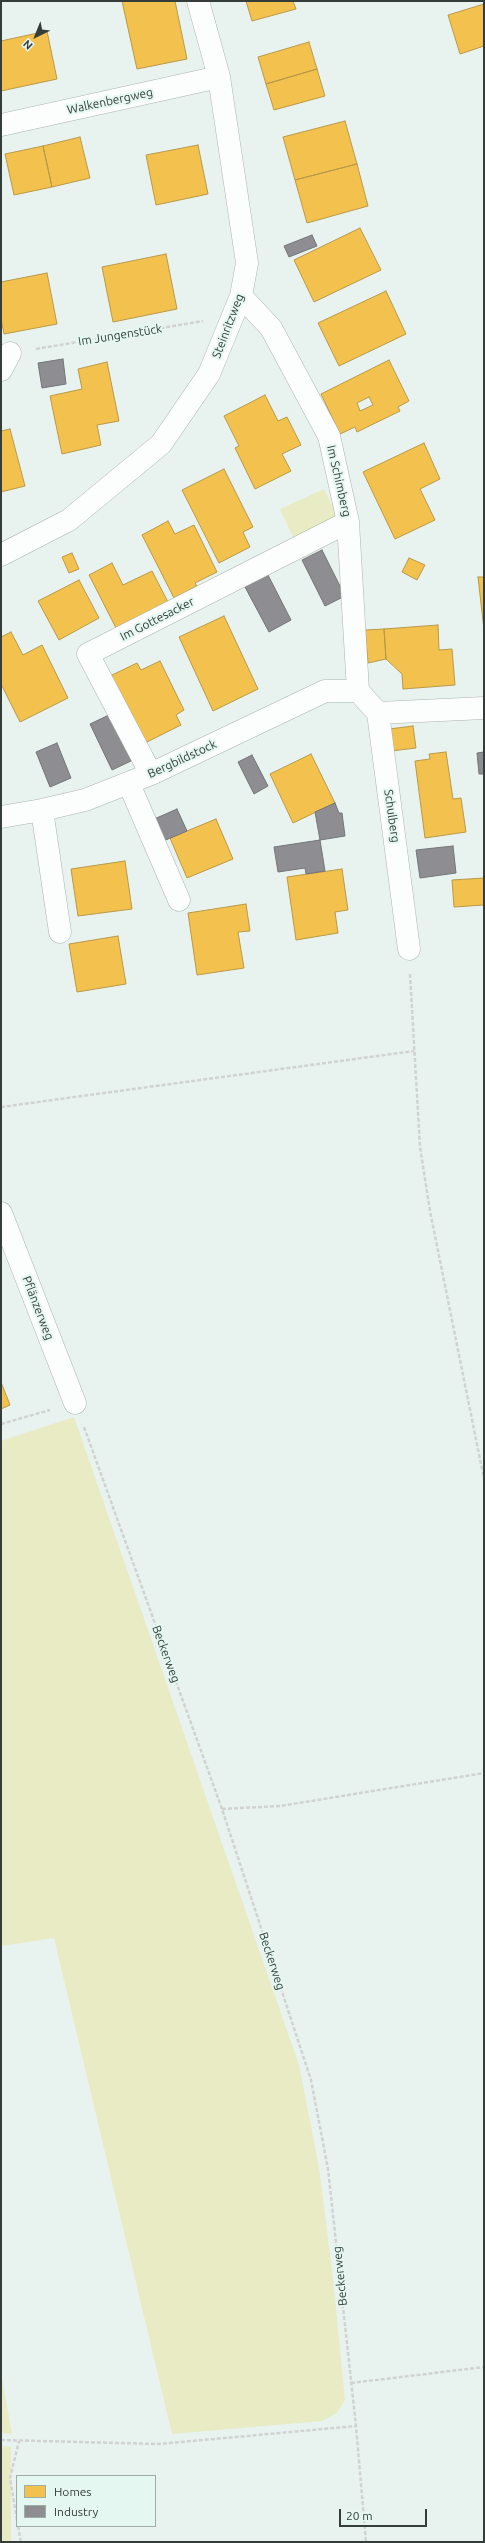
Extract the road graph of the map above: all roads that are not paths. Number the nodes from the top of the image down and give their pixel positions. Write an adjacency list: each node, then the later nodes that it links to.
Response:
1 (198, 1): 2 (street, Steinritzweg)
2 (219, 77): 3 (street, Walkenbergweg); 4 (street, Steinritzweg)
3 (1, 125)
4 (241, 296): 5 (street, Im Schimberg); 6 (street, Steinritzweg)
5 (348, 522): 7 (street, Im Schimberg); 10 (street, Im Gottesacker)
6 (1, 555)
7 (358, 691): 9 (street); 10 (street, Bergbildstock)
8 (484, 708): 9 (street)
9 (378, 713): 16 (street, Schulberg)
10 (151, 774): 11 (street, Bergbildstock)
11 (129, 784): 12 (street, Bergbildstock); 14 (street)
12 (42, 810): 13 (street, Bergbildstock); 15 (street)
13 (1, 817)
14 (179, 900)
15 (60, 932)
16 (409, 949)
17 (1, 1213): 18 (street, Pflänzerweg)
18 (75, 1403)

